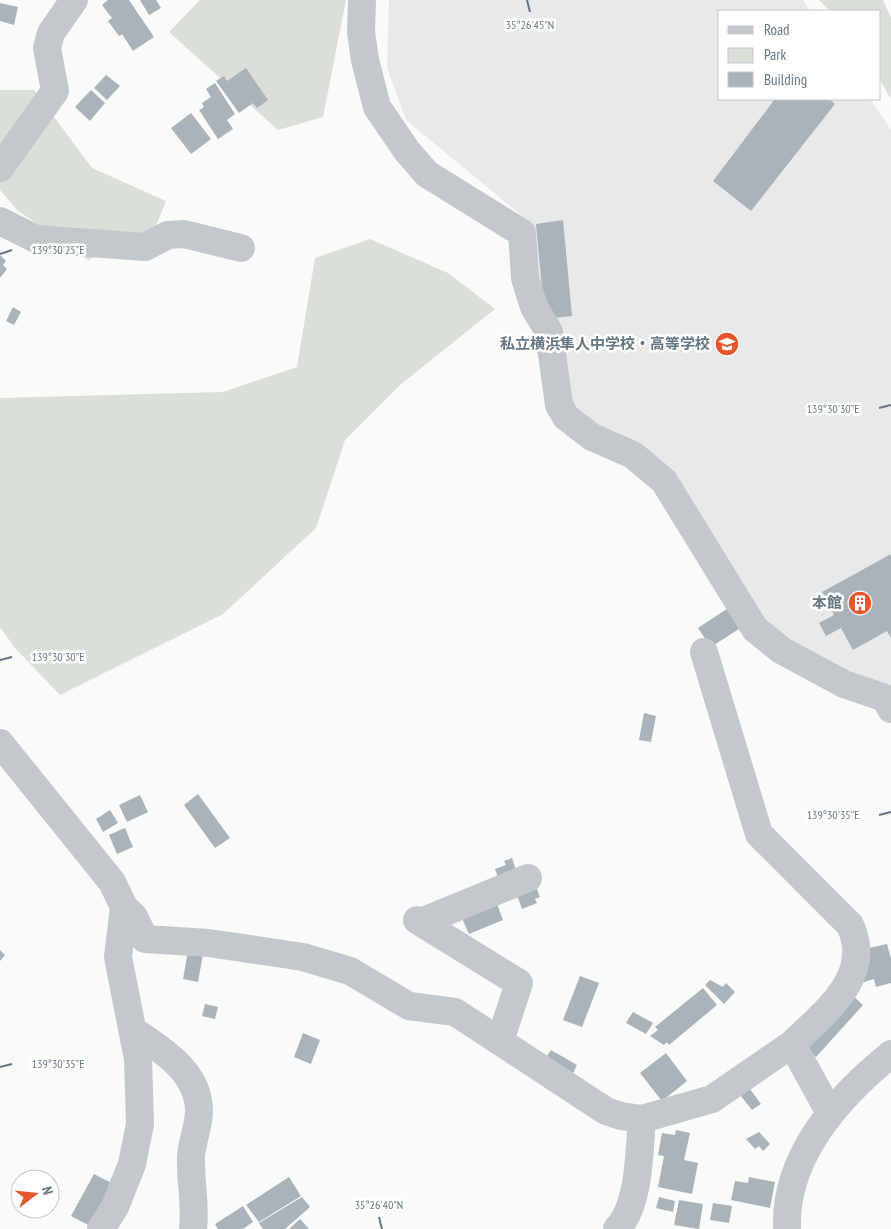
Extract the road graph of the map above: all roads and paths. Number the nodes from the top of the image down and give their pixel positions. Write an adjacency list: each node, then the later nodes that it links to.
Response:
1 (74, 0): 3 (street)
2 (362, 0): 7 (street)
3 (0, 168)
4 (0, 221): 5 (street)
5 (241, 248)
6 (704, 652): 13 (street)
7 (891, 709)
8 (0, 743): 10 (street)
9 (528, 878): 12 (street)
10 (124, 907): 11 (street); 12 (street)
11 (134, 1031): 17 (street); 18 (street)
12 (500, 1042): 16 (street)
13 (792, 1044): 15 (street); 16 (street)
14 (891, 1054): 15 (street)
15 (830, 1113): 20 (street)
16 (642, 1119): 19 (street)
17 (101, 1229)
18 (193, 1229)
19 (616, 1229)
20 (787, 1229)

